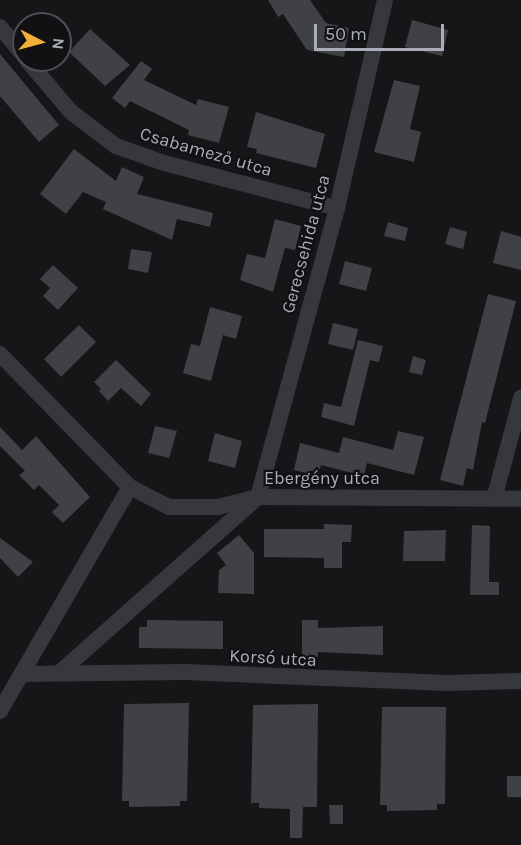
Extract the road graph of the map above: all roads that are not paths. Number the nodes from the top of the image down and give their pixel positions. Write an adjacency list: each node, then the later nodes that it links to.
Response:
1 (385, 0): 5 (street, Gerecsehida utca)
2 (0, 27): 3 (street)
3 (12, 42)
4 (37, 72): 5 (street, Csabamező utca)
5 (336, 208): 9 (street, Gerecsehida utca)
6 (0, 354): 8 (street, Ebergény utca)
7 (521, 398): 10 (street)
8 (130, 487): 9 (street, Ebergény utca); 13 (street)
9 (258, 497): 10 (street, Ebergény utca); 12 (street)
10 (494, 498): 11 (street, Ebergény utca)
11 (521, 499)
12 (59, 673): 13 (street, Korsó utca); 14 (street, Korsó utca)
13 (23, 674): 15 (street)
14 (521, 681)
15 (0, 711)

